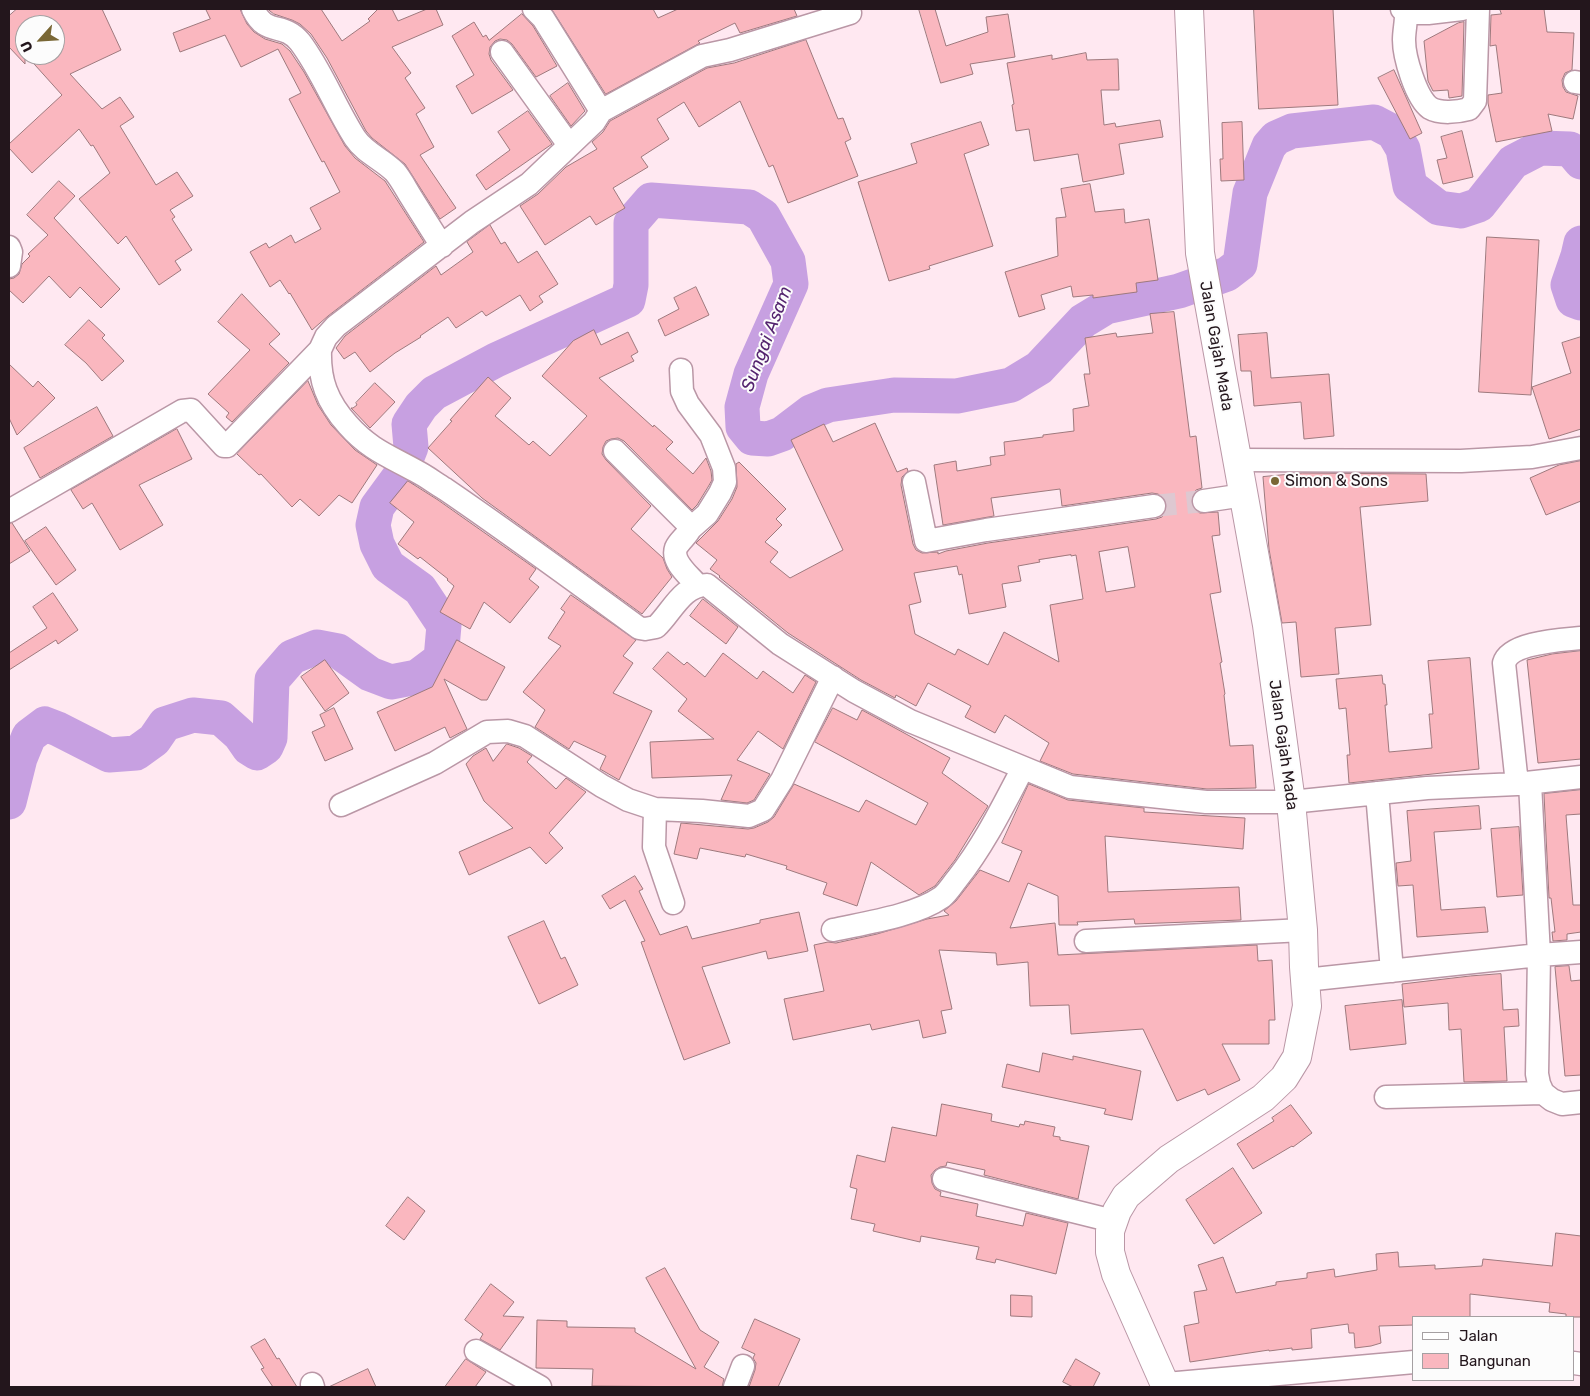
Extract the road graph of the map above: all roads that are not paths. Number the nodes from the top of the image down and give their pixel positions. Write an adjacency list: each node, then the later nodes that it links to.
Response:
1 (253, 9): 11 (street)
2 (534, 9): 9 (street)
3 (1188, 9): 18 (main road, Jalan Gajah Mada)
4 (1462, 9): 7 (street)
5 (1478, 9): 7 (street)
6 (851, 10): 9 (street)
7 (1405, 10)
8 (502, 52): 10 (street)
9 (600, 111): 10 (street)
10 (569, 145): 11 (street)
11 (442, 246): 14 (street)
12 (9, 247): 13 (street)
13 (9, 266)
14 (320, 350): 23 (street); 25 (street)
15 (681, 370): 24 (street)
16 (1581, 448): 18 (street)
17 (615, 451): 24 (street)
18 (1238, 460): 20 (main road, Jalan Gajah Mada)
19 (914, 482): 22 (street)
20 (1244, 496): 21 (street); 32 (main road, Jalan Gajah Mada)
21 (1204, 501)
22 (1154, 506)
23 (9, 511)
24 (690, 529): 25 (street)
25 (698, 585): 27 (street)
26 (1581, 638): 30 (street)
27 (833, 678): 28 (street); 34 (street)
28 (1023, 768): 32 (street); 36 (street)
29 (1581, 777): 30 (street)
30 (1524, 784): 31 (street); 40 (street)
31 (1377, 793): 32 (street); 41 (street)
32 (1291, 802): 37 (main road, Jalan Gajah Mada)
33 (341, 805): 34 (street)
34 (655, 809): 35 (street)
35 (673, 903)
36 (833, 930)
37 (1303, 930): 38 (street); 42 (main road, Jalan Gajah Mada)
38 (1086, 941)
39 (1581, 952): 40 (street)
40 (1539, 955): 41 (street); 43 (street)
41 (1392, 971): 42 (street)
42 (1305, 980): 47 (main road, Jalan Gajah Mada)
43 (1543, 1093): 44 (street); 45 (street)
44 (1386, 1097)
45 (1581, 1102)
46 (944, 1179): 47 (street)
47 (1113, 1221): 51 (main road, Jalan Gajah Mada)
48 (476, 1351): 52 (street)
49 (1412, 1362): 51 (street)
50 (743, 1366): 53 (street)
51 (1166, 1386)
52 (540, 1387)
53 (735, 1387)

